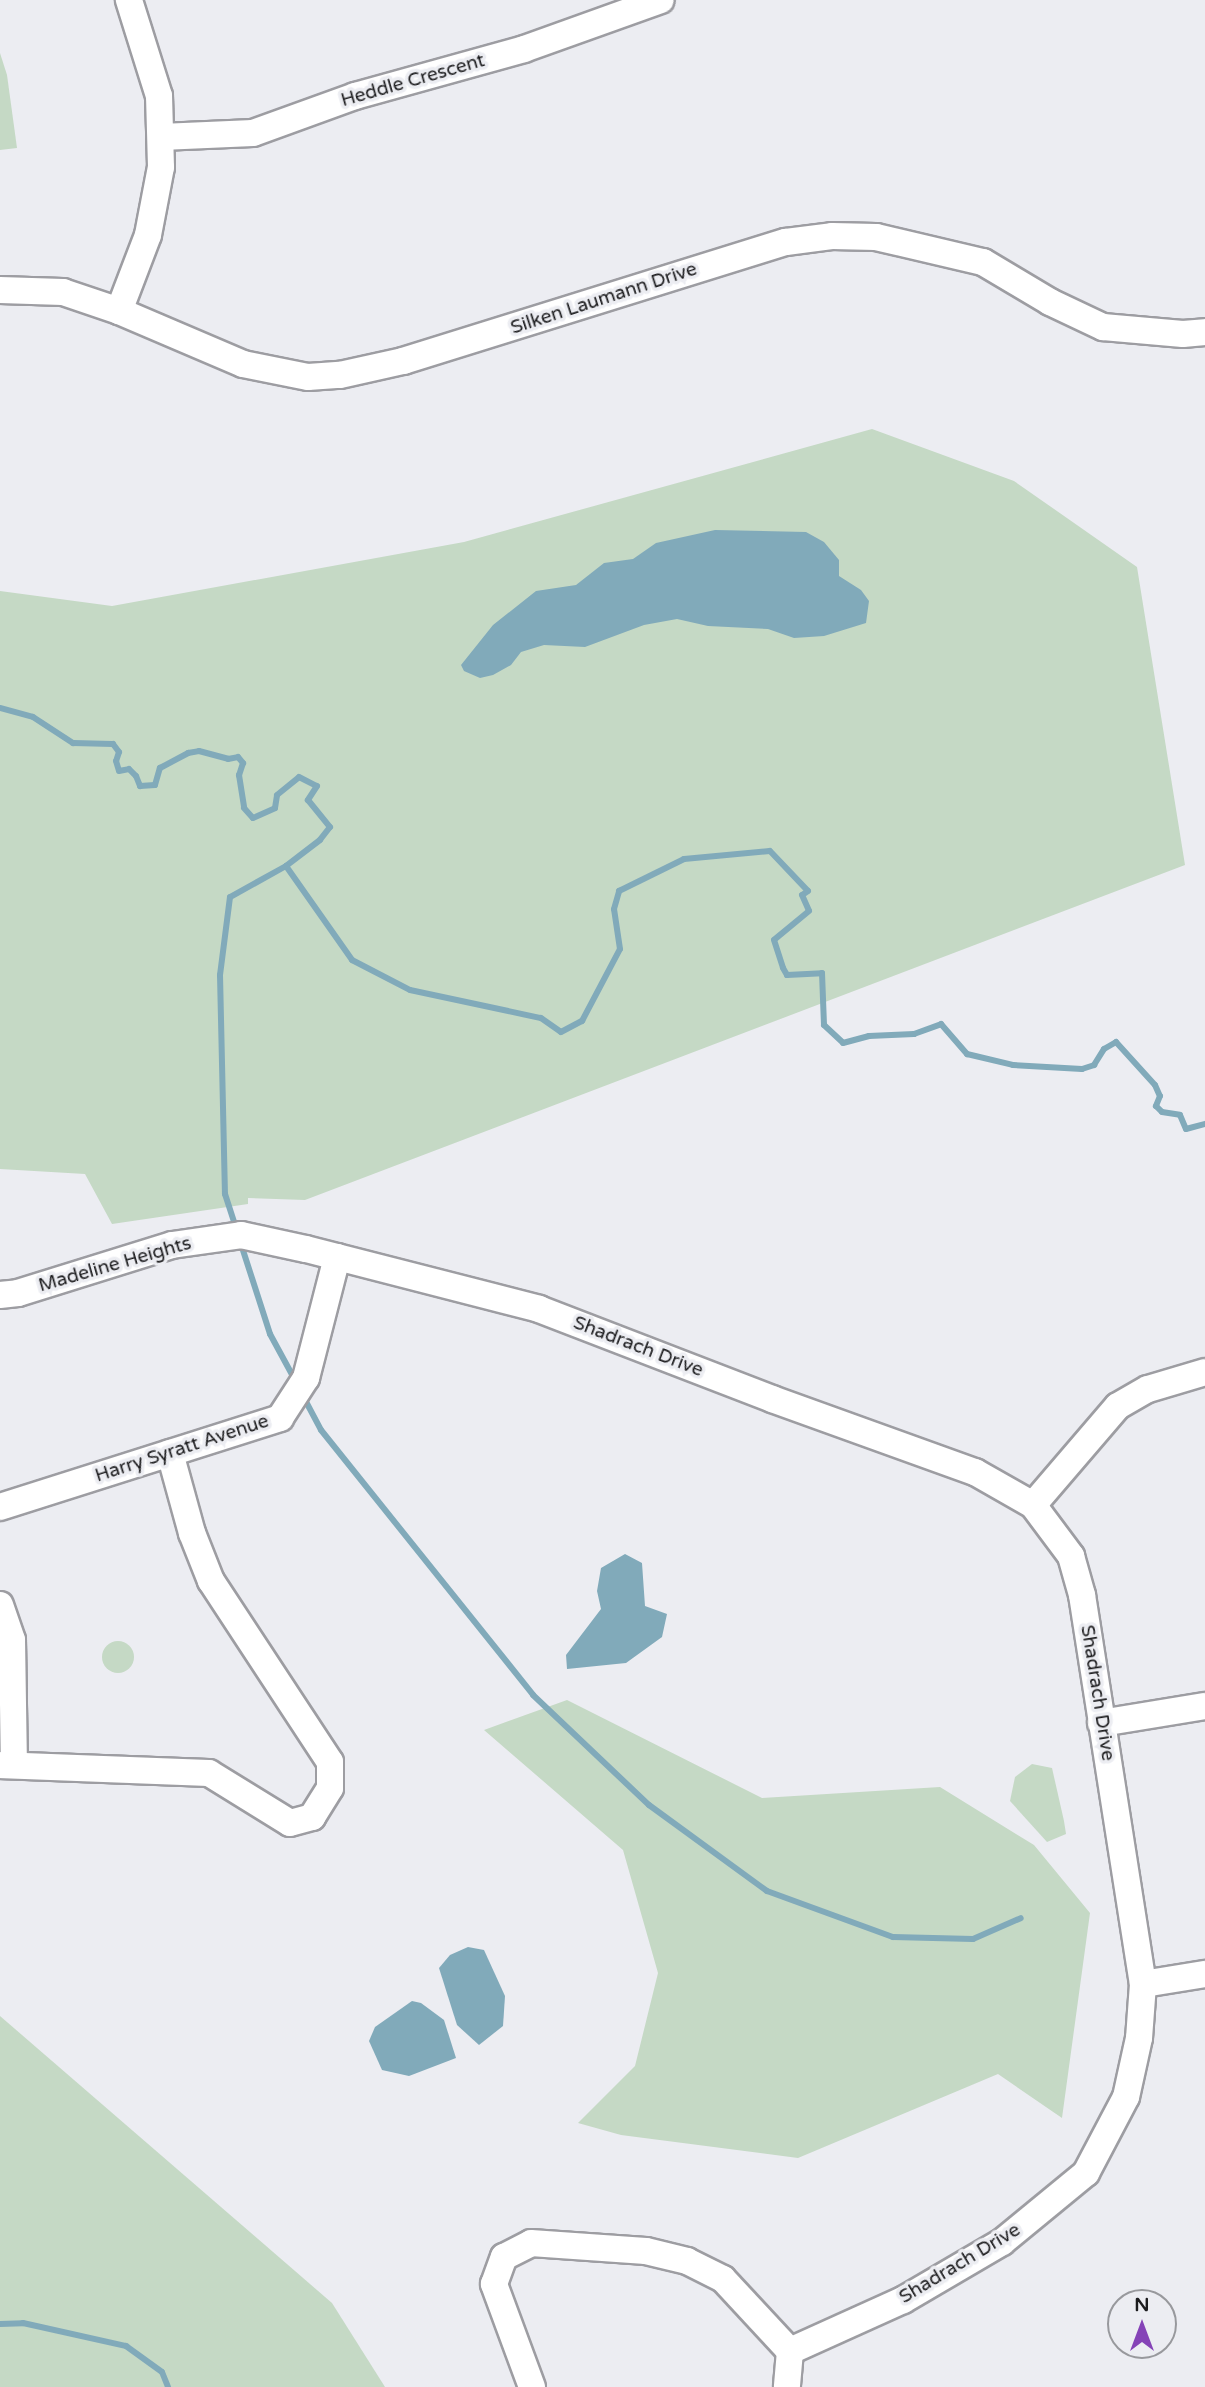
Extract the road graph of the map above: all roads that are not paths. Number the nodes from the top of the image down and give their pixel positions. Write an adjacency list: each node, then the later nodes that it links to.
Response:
1 (129, 0): 3 (street)
2 (661, 0): 3 (street, Heddle Crescent)
3 (161, 137): 5 (street)
4 (0, 290): 5 (street, Silken Laumann Drive)
5 (119, 312): 6 (street, Silken Laumann Drive)
6 (1205, 332)
7 (337, 1256): 8 (street, Madeline Heights); 9 (street, Madeline Heights); 11 (street, Harry Syratt Avenue)
8 (435, 1282): 12 (street, Shadrach Drive)
9 (0, 1295)
10 (1205, 1372): 12 (street)
11 (170, 1453): 13 (street, Harry Syratt Avenue); 17 (street)
12 (1033, 1505): 16 (street, Shadrach Drive)
13 (0, 1507)
14 (0, 1605): 17 (street)
15 (1205, 1706): 16 (street)
16 (1101, 1723): 19 (street, Shadrach Drive)
17 (7, 1765)
18 (1205, 1975): 19 (street)
19 (1143, 1984): 20 (street, Shadrach Drive)
20 (790, 2351): 21 (street); 22 (street)
21 (532, 2387)
22 (787, 2387)

